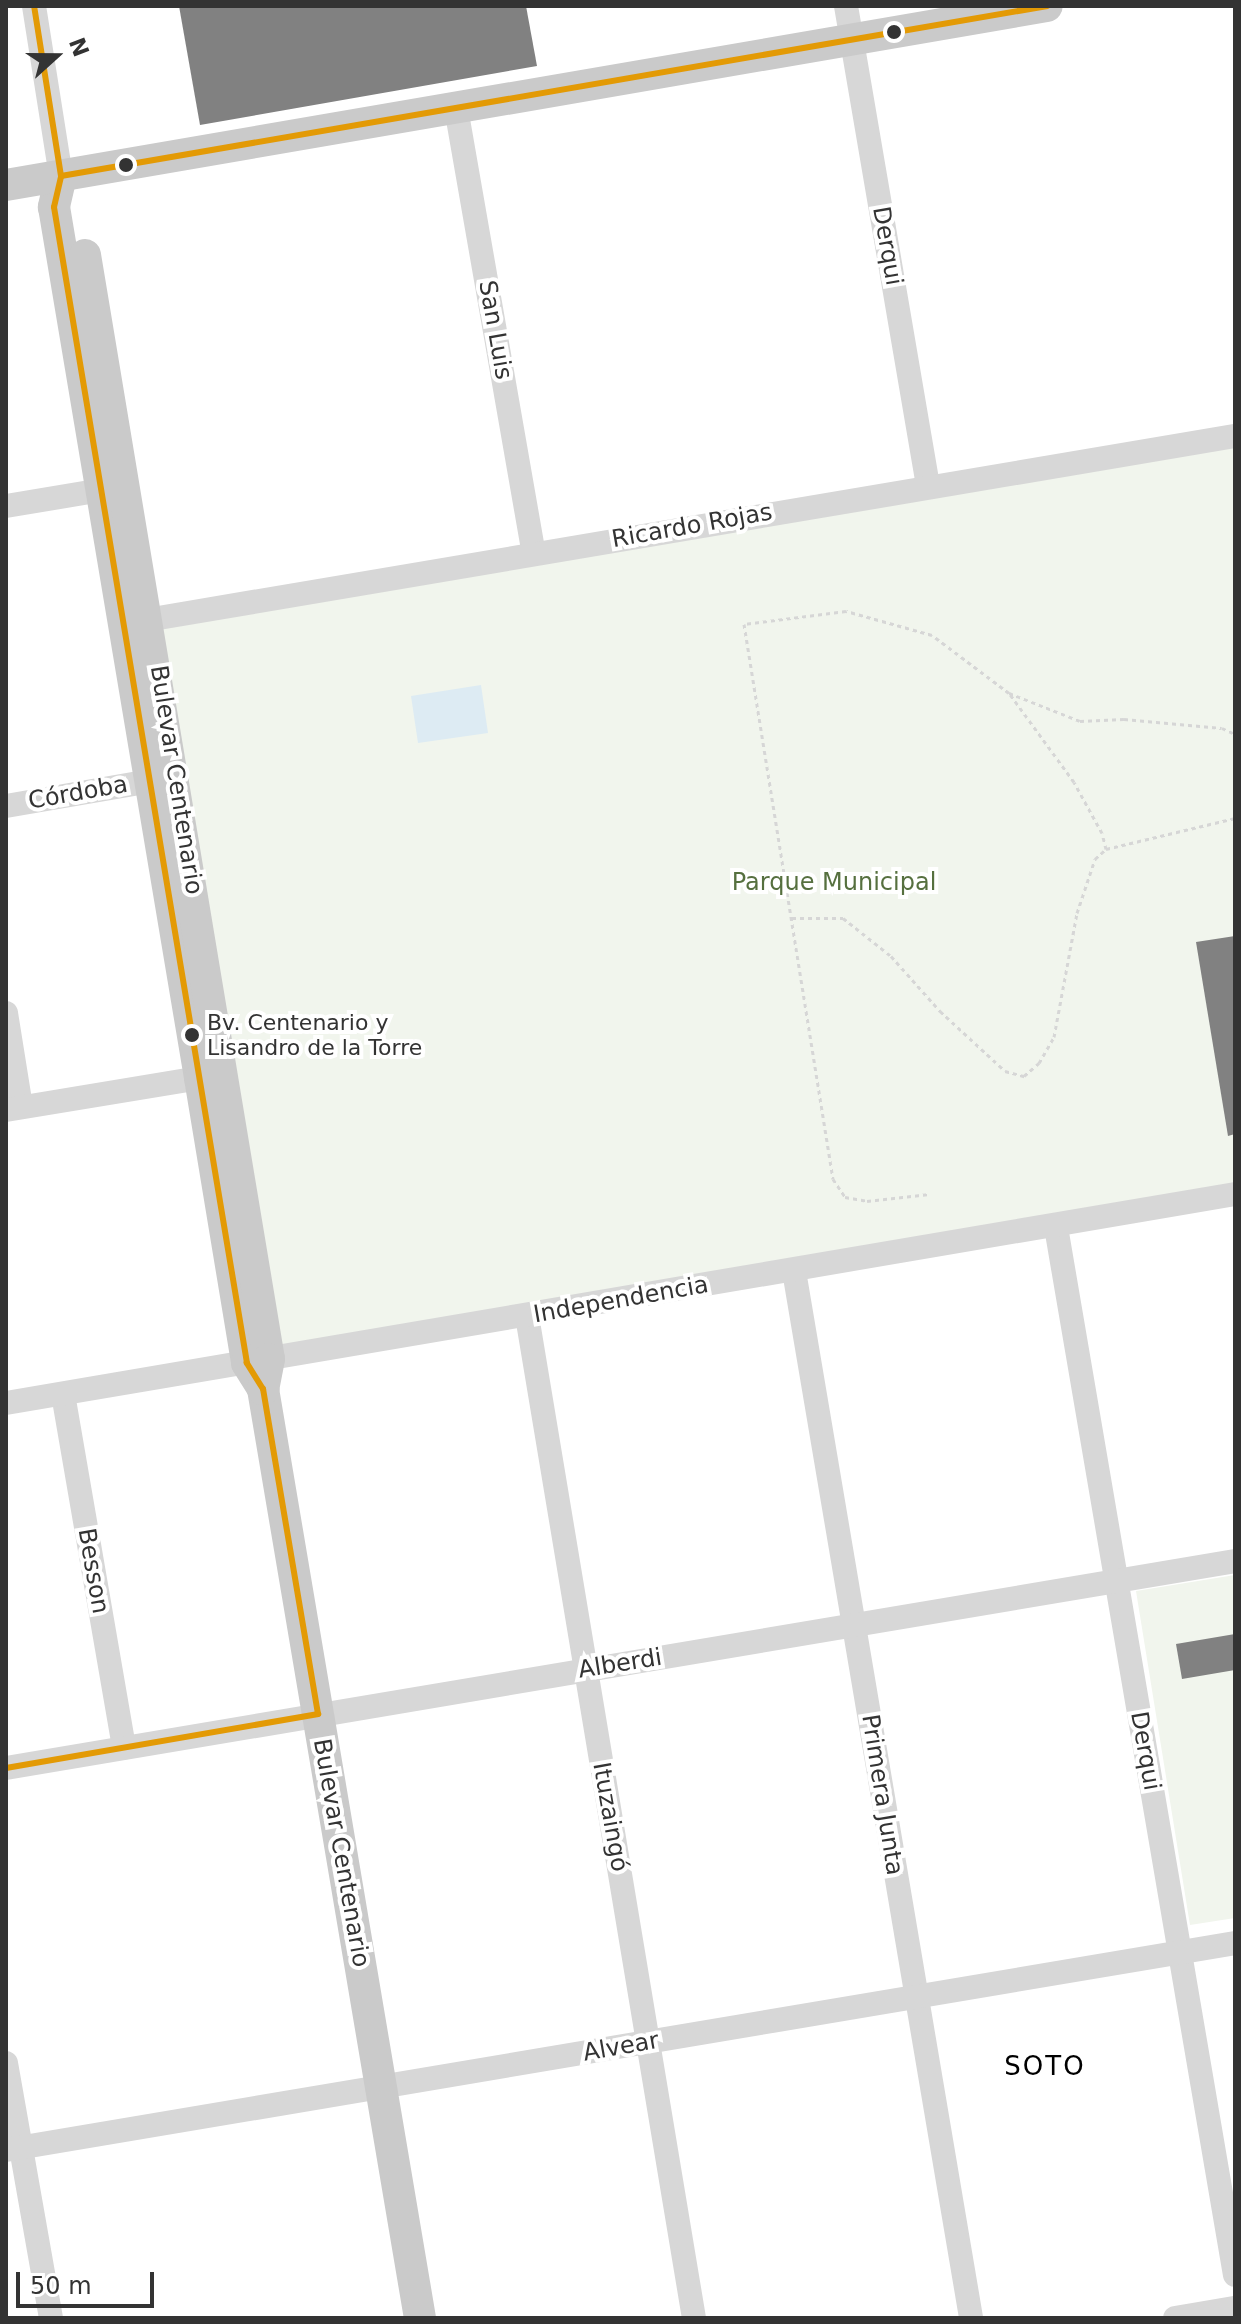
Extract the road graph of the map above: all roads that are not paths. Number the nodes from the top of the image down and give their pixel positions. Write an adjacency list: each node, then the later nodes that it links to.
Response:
1 (34, 6): 6 (street, Bulevar Centenario)
2 (846, 6): 4 (street, Derqui)
3 (1047, 6): 4 (main road)
4 (852, 40): 5 (main road); 9 (street, Derqui)
5 (456, 108): 6 (main road); 12 (street, San Luis)
6 (61, 176): 7 (main road); 10 (main road, Bulevar Centenario); 13 (main road, Bulevar Centenario)
7 (6, 185)
8 (1235, 436): 9 (street, Ricardo Rojas)
9 (928, 486): 12 (street, Ricardo Rojas)
10 (102, 490): 11 (street); 13 (main road, Bulevar Centenario)
11 (6, 506)
12 (534, 553): 13 (street, Ricardo Rojas)
13 (137, 622): 14 (main road, Bulevar Centenario); 23 (main road, Bulevar Centenario)
14 (150, 781): 15 (street, Córdoba); 17 (main road, Bulevar Centenario)
15 (6, 806)
16 (6, 1013): 18 (street)
17 (200, 1078): 18 (street); 23 (main road, Bulevar Centenario)
18 (14, 1108)
19 (1235, 1194): 20 (street, Independencia)
20 (1056, 1227): 21 (street, Independencia); 27 (street, Derqui)
21 (794, 1271): 22 (street, Independencia); 28 (street, Primera Junta)
22 (527, 1316): 23 (street, Independencia); 29 (street, Ituzaingó)
23 (260, 1370): 24 (street, Independencia); 30 (main road, Bulevar Centenario)
24 (63, 1394): 25 (street, Independencia); 31 (street, Besson)
25 (6, 1403)
26 (1235, 1561): 27 (street, Alberdi)
27 (1117, 1582): 28 (street, Alberdi); 34 (street, Derqui)
28 (854, 1625): 29 (street, Alberdi); 35 (street, Primera Junta)
29 (585, 1670): 30 (street, Alberdi); 36 (street, Ituzaingó)
30 (318, 1714): 31 (street, Alberdi); 38 (main road, Bulevar Centenario)
31 (124, 1748): 32 (street, Alberdi)
32 (6, 1768)
33 (1235, 1943): 34 (street, Alvear)
34 (1180, 1952): 35 (street, Alvear); 40 (street, Derqui)
35 (915, 1997): 36 (street, Alvear); 45 (street, Primera Junta)
36 (647, 2042): 38 (street, Alvear); 44 (street, Ituzaingó)
37 (6, 2063): 39 (street)
38 (381, 2087): 39 (street, Alvear); 43 (main road, Bulevar Centenario)
39 (12, 2149): 42 (street)
40 (1235, 2275)
41 (1235, 2308): 46 (street)
42 (51, 2318)
43 (420, 2318)
44 (694, 2318)
45 (971, 2318)
46 (1175, 2318)

